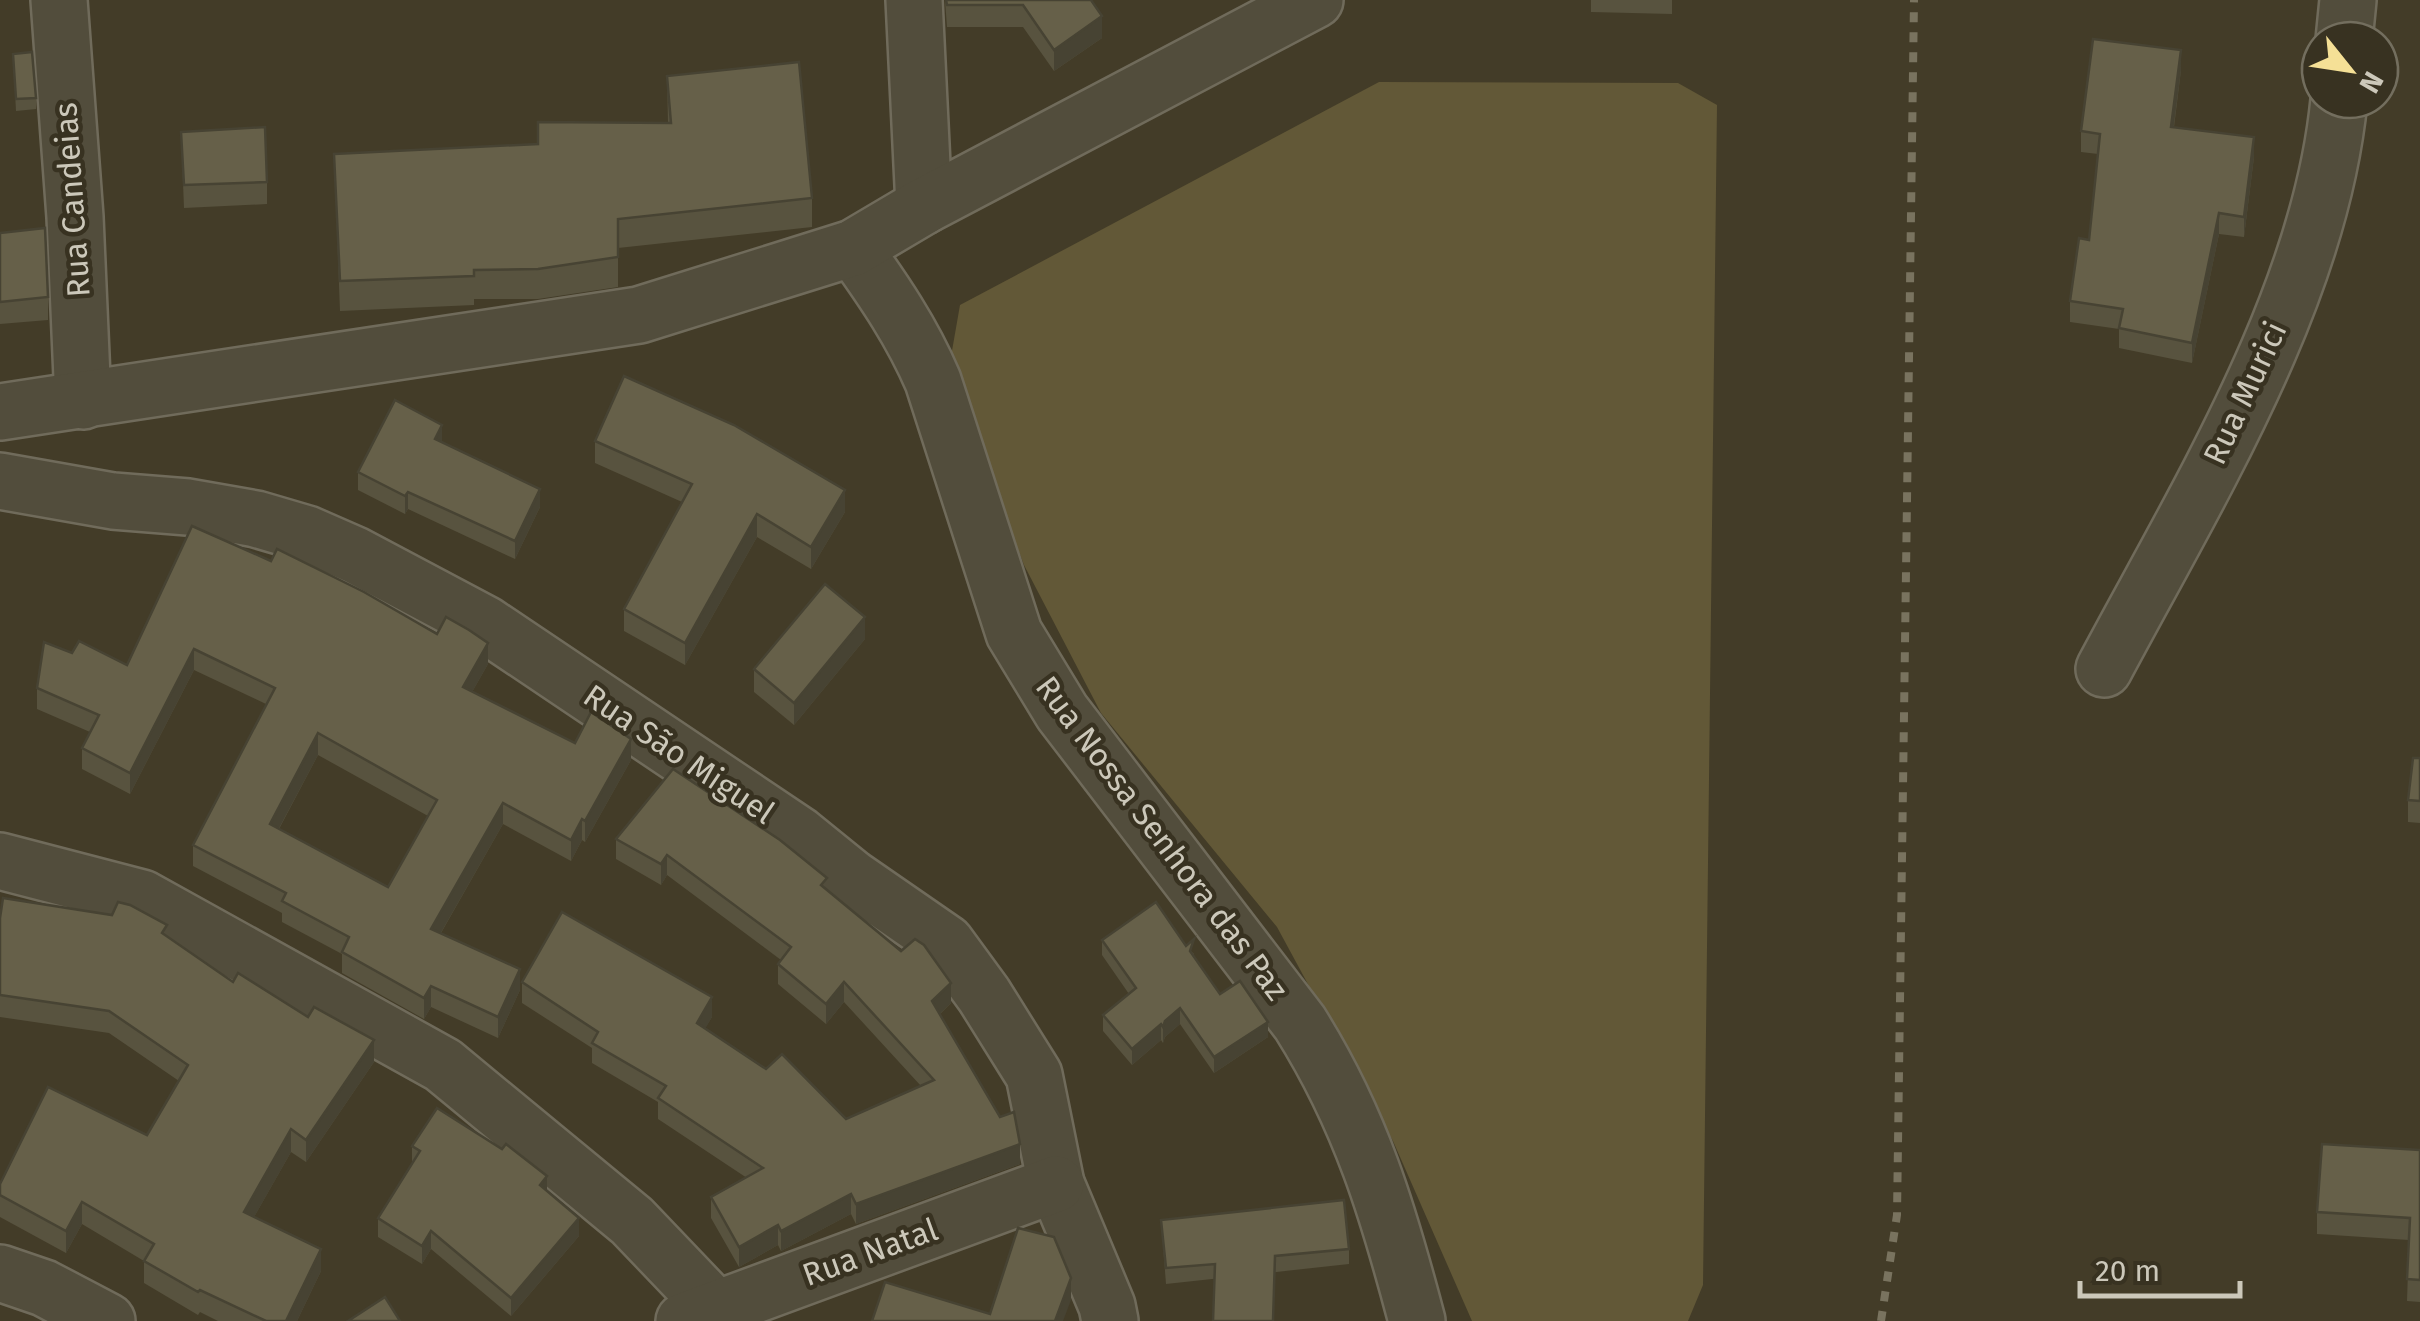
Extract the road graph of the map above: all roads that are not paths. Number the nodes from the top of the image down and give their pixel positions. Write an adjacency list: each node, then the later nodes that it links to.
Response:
1 (59, 0): 7 (street, Rua Candeias)
2 (914, 0): 5 (street)
3 (1315, 0): 5 (street)
4 (2337, 120): 10 (street, Rua Murici)
5 (924, 206): 6 (street)
6 (853, 248): 7 (street); 17 (street, Rua Nossa Senhora das Paz)
7 (83, 400): 8 (street)
8 (0, 412)
9 (0, 481): 12 (street, Rua São Miguel)
10 (2104, 670)
11 (0, 861): 14 (street)
12 (1056, 1184): 14 (street, Rua Natal); 16 (street, Rua São Miguel)
13 (0, 1273): 15 (street)
14 (706, 1317)
15 (107, 1321)
16 (1110, 1321)
17 (1417, 1321)

